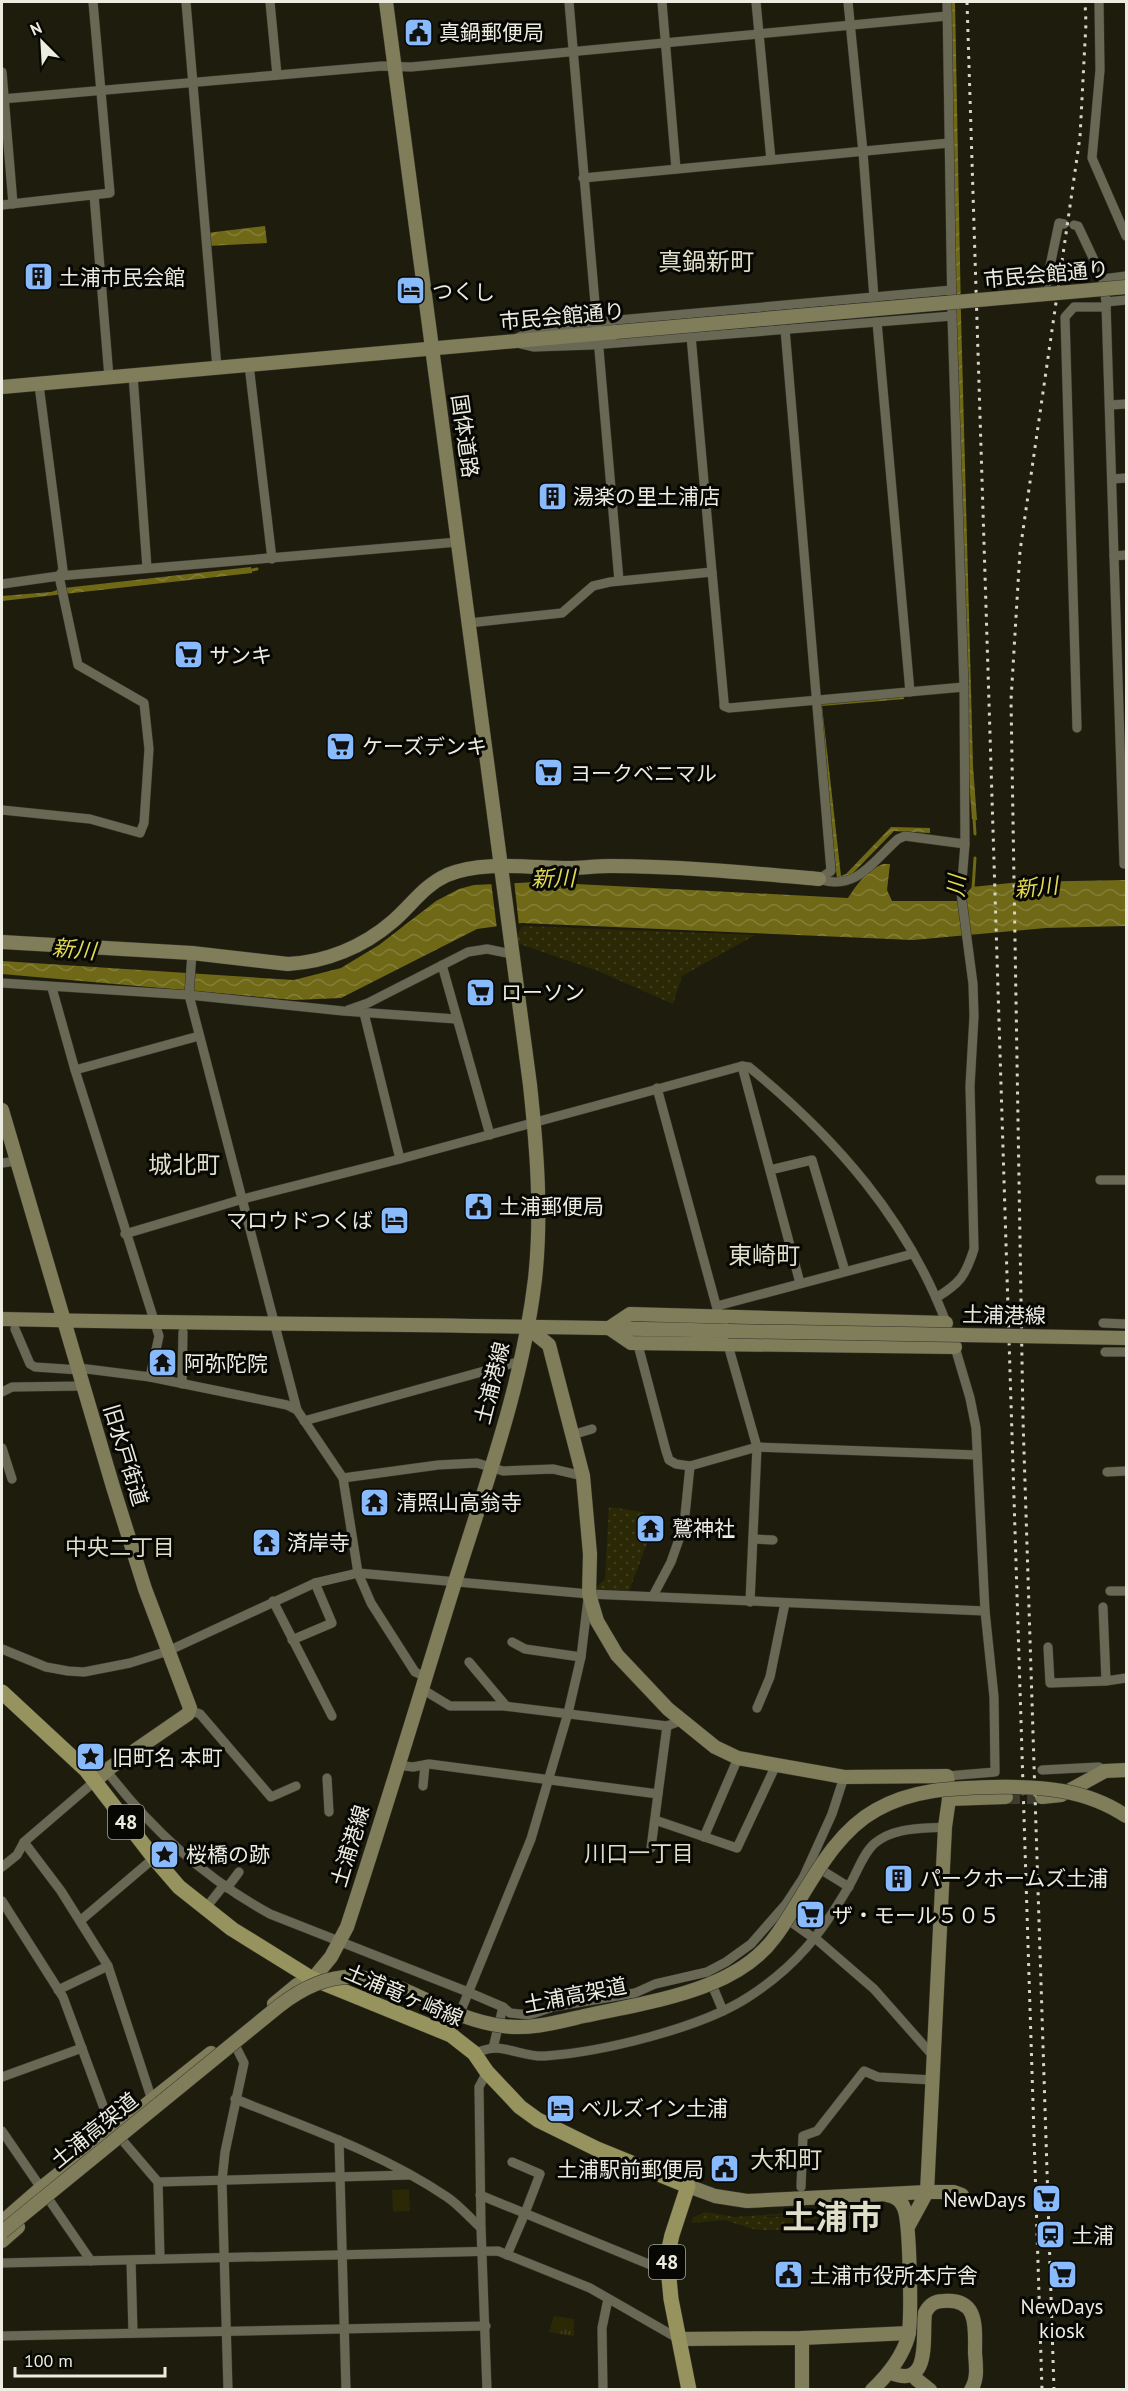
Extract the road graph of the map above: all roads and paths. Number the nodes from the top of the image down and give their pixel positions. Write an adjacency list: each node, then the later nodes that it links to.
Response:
1 (93, 2): 20 (street)
2 (186, 2): 19 (street)
3 (270, 2): 18 (street)
4 (386, 2): 16 (street, 国体道路)
5 (569, 2): 15 (street)
6 (662, 2): 14 (street)
7 (756, 2): 13 (street)
8 (848, 2): 12 (street)
9 (947, 2): 11 (street)
10 (1099, 2): 32 (street)
11 (947, 16): 12 (street); 22 (street)
12 (850, 26): 13 (street); 23 (street)
13 (758, 34): 14 (street); 24 (street)
14 (666, 44): 15 (street); 25 (street)
15 (574, 52): 16 (street); 26 (street)
16 (395, 67): 18 (street); 46 (street, 国体道路)
17 (2, 72): 21 (street)
18 (277, 75): 19 (street)
19 (193, 82): 20 (street); 48 (street)
20 (101, 90): 21 (street); 27 (street)
21 (3, 99): 28 (street)
22 (949, 143): 23 (street); 37 (street)
23 (863, 152): 24 (street); 38 (street)
24 (771, 160): 25 (street)
25 (676, 169): 26 (street)
26 (583, 178): 44 (street)
27 (94, 195): 28 (street); 50 (street)
28 (13, 204): 29 (street)
29 (2, 205)
30 (1064, 224): 35 (street)
31 (1074, 225): 34 (street)
32 (1126, 236)
33 (1126, 276): 34 (street)
34 (1103, 279): 40 (street)
35 (1046, 285)
36 (1126, 288): 44 (street, 市民会館通り, bridge)
37 (952, 290): 38 (street); 41 (street)
38 (874, 298): 44 (street)
39 (1126, 300): 40 (street)
40 (1106, 305): 54 (street); 71 (street)
41 (952, 316): 42 (street); 68 (street)
42 (877, 322): 43 (street); 69 (street)
43 (785, 329): 45 (street); 70 (street)
44 (597, 333): 45 (street); 46 (street, 市民会館通り); 64 (street)
45 (692, 336): 62 (street)
46 (432, 348): 47 (street, 市民会館通り); 57 (street, 国体道路)
47 (249, 365): 48 (street, 市民会館通り); 60 (street)
48 (217, 368): 49 (street, 市民会館通り)
49 (133, 375): 50 (street, 市民会館通り); 61 (street)
50 (109, 377): 51 (street, 市民会館通り)
51 (39, 385): 52 (street, 市民会館通り); 63 (street)
52 (2, 387)
53 (1126, 404): 54 (street)
54 (1110, 405): 56 (street)
55 (1126, 478): 56 (street)
56 (1112, 479): 59 (street)
57 (458, 542): 60 (street); 66 (street, 国体道路)
58 (1126, 555): 59 (street)
59 (1114, 556): 67 (street)
60 (272, 559): 61 (street)
61 (147, 568): 63 (street)
62 (712, 572): 64 (street); 70 (street)
63 (59, 576): 65 (street); 72 (street)
64 (619, 581): 66 (street)
65 (2, 584)
66 (469, 623): 75 (street, 国体道路)
67 (1122, 650): 74 (street)
68 (964, 687): 69 (street); 73 (street)
69 (910, 692): 70 (street)
70 (816, 701): 76 (street)
71 (1077, 728)
72 (2, 810)
73 (965, 844): 76 (street); 105 (street)
74 (1126, 864)
75 (502, 871): 76 (street); 78 (street, 国体道路); 79 (street)
76 (819, 879)
77 (2, 942): 79 (street)
78 (512, 954): 80 (street); 92 (street, 国体道路)
79 (192, 960): 83 (street)
80 (442, 965): 84 (street); 86 (street)
81 (2, 983): 82 (street)
82 (52, 988): 83 (street); 89 (street)
83 (189, 995): 84 (street); 87 (street)
84 (343, 1011): 85 (street)
85 (363, 1013): 86 (street); 94 (street)
86 (456, 1019): 93 (street)
87 (199, 1036): 89 (street); 100 (street)
88 (742, 1066): 90 (street); 97 (street); 102 (street)
89 (75, 1070): 101 (street)
90 (657, 1088): 92 (street); 106 (street)
91 (2, 1110): 95 (street, 旧水戸街道)
92 (534, 1123): 93 (street); 114 (street, 国体道路)
93 (490, 1135): 94 (street)
94 (400, 1159): 100 (street)
95 (17, 1161): 96 (street); 108 (street, 旧水戸街道)
96 (2, 1162)
97 (770, 1170): 103 (street); 104 (street)
98 (1100, 1180): 99 (street)
99 (1126, 1180)
100 (243, 1199): 101 (street); 112 (street)
101 (125, 1234): 111 (street)
102 (912, 1254): 103 (street); 105 (street)
103 (845, 1271): 104 (street)
104 (800, 1283): 106 (street)
105 (936, 1298): 109 (street)
106 (718, 1311): 109 (street); 115 (street)
107 (2, 1319): 108 (street)
108 (66, 1321): 111 (street); 125 (street, 旧水戸街道)
109 (946, 1323): 121 (street)
110 (1103, 1323): 113 (street)
111 (155, 1324): 112 (street); 126 (street)
112 (273, 1324): 114 (street); 130 (street)
113 (1126, 1324)
114 (527, 1327): 115 (street, 土浦港線); 124 (street, 土浦港線); 133 (street)
115 (609, 1328): 118 (street, 土浦港線)
116 (15, 1329): 125 (street)
117 (183, 1332): 127 (street)
118 (728, 1338): 119 (street, 土浦港線, bridge); 121 (street); 134 (street)
119 (1126, 1338)
120 (638, 1346): 137 (street)
121 (956, 1347): 136 (street)
122 (1105, 1352): 123 (street)
123 (1126, 1352)
124 (521, 1361): 131 (street); 138 (street, 土浦港線)
125 (80, 1369): 126 (street); 128 (street, 旧水戸街道)
126 (150, 1377): 127 (street)
127 (182, 1383): 130 (street)
128 (84, 1386): 129 (street); 162 (street, 旧水戸街道)
129 (2, 1392)
130 (297, 1410): 131 (street)
131 (304, 1421): 143 (street)
132 (592, 1429): 133 (street)
133 (572, 1435): 142 (street)
134 (757, 1447): 136 (street); 137 (street); 144 (street)
135 (2, 1448): 141 (street)
136 (977, 1455): 157 (street)
137 (690, 1466): 152 (street)
138 (490, 1468): 142 (street); 143 (street); 147 (street, 土浦港線)
139 (1126, 1471): 140 (street)
140 (1107, 1472)
141 (8, 1475)
142 (583, 1476): 151 (street)
143 (343, 1478): 146 (street)
144 (753, 1539): 145 (street); 154 (street)
145 (773, 1539)
146 (358, 1573): 147 (street); 148 (street); 167 (street)
147 (455, 1581): 151 (street); 167 (street, 土浦港線)
148 (315, 1583): 153 (street); 158 (street)
149 (1126, 1591): 150 (street)
150 (1110, 1592)
151 (589, 1594): 152 (street); 163 (street); 174 (street)
152 (653, 1596): 154 (street)
153 (273, 1601): 158 (street); 162 (street)
154 (750, 1602): 155 (street)
155 (785, 1603): 157 (street); 170 (street)
156 (1103, 1607): 166 (street)
157 (985, 1611): 183 (street)
158 (292, 1640): 173 (street)
159 (512, 1642): 163 (street)
160 (1048, 1647): 166 (street)
161 (2, 1649): 162 (street)
162 (168, 1651): 171 (street, 旧水戸街道)
163 (581, 1657): 172 (street)
164 (469, 1662): 169 (street)
165 (1126, 1678): 166 (street)
166 (1106, 1682)
167 (424, 1683): 169 (street); 178 (street, 土浦港線)
168 (2, 1692): 182 (main road, 土浦竜ヶ崎線 / 48)
169 (506, 1706): 172 (street)
170 (757, 1708)
171 (189, 1710): 182 (street); 184 (street)
172 (568, 1713): 174 (street); 187 (street)
173 (332, 1716)
174 (673, 1723): 175 (street); 189 (street)
175 (738, 1758): 177 (street); 197 (street)
176 (425, 1765): 178 (street); 187 (street); 188 (street)
177 (776, 1765): 185 (street); 197 (street)
178 (397, 1766): 211 (street, 土浦港線)
179 (1042, 1770): 181 (street)
180 (1126, 1770): 181 (street)
181 (1106, 1772): 191 (street)
182 (101, 1776): 198 (street); 200 (main road, 土浦竜ヶ崎線 / 48); 204 (street)
183 (947, 1776): 185 (street); 192 (street)
184 (287, 1777)
185 (844, 1777): 201 (street)
186 (327, 1778): 193 (street)
187 (547, 1781): 189 (street); 216 (street)
188 (423, 1786)
189 (658, 1794): 195 (street)
190 (1006, 1797): 192 (street)
191 (1042, 1797)
192 (949, 1799): 196 (street)
193 (329, 1812)
194 (1126, 1816): 251 (street, 土浦高架道, bridge)
195 (655, 1820): 197 (street); 199 (street)
196 (945, 1827): 205 (street); 224 (street)
197 (704, 1837)
198 (24, 1842): 202 (street); 209 (street)
199 (651, 1848)
200 (154, 1858): 207 (main road, 土浦竜ヶ崎線 / 48); 209 (street)
201 (809, 1862): 205 (street); 208 (street)
202 (2, 1867)
203 (239, 1872): 204 (street)
204 (226, 1886): 207 (street); 211 (street)
205 (849, 1887): 210 (street)
206 (2, 1901): 215 (street)
207 (205, 1908): 214 (main road, 土浦竜ヶ崎線 / 48)
208 (778, 1912): 210 (street); 213 (street)
209 (80, 1921): 212 (street)
210 (815, 1938): 218 (street); 224 (street)
211 (340, 1942): 214 (street, 土浦港線); 216 (street)
212 (108, 1966): 215 (street); 229 (street)
213 (706, 1972): 217 (street); 218 (street)
214 (311, 1978): 219 (main road, 土浦竜ヶ崎線 / 48); 220 (street, 土浦港線); 229 (street)
215 (58, 1990): 221 (street)
216 (468, 1992): 217 (street); 219 (street)
217 (503, 2007): 222 (street)
218 (723, 2011): 222 (street)
219 (451, 2035): 223 (main road, 土浦竜ヶ崎線 / 48)
220 (236, 2047): 228 (street); 233 (street, 土浦港線)
221 (82, 2048): 226 (street); 230 (street)
222 (493, 2048): 223 (street)
223 (474, 2053): 225 (main road, 土浦竜ヶ崎線 / 48)
224 (934, 2058): 227 (street)
225 (487, 2073): 239 (main road, 土浦竜ヶ崎線 / 48); 243 (street)
226 (2, 2078)
227 (933, 2080): 240 (street); 242 (street)
228 (236, 2099): 232 (street); 237 (street)
229 (152, 2100): 230 (street)
230 (117, 2128): 233 (street); 241 (street)
231 (2, 2131): 241 (street)
232 (339, 2140): 235 (street); 236 (street)
233 (123, 2141): 238 (street); 246 (street, 土浦港線)
234 (512, 2162): 247 (street)
235 (410, 2175): 236 (street); 250 (street)
236 (340, 2177): 237 (street); 254 (street)
237 (222, 2181): 238 (street); 256 (street)
238 (158, 2182): 257 (street)
239 (688, 2186): 244 (street); 261 (main road, 48)
240 (801, 2187)
241 (41, 2188): 246 (street); 248 (street)
242 (927, 2192): 244 (street); 245 (street); 249 (street)
243 (480, 2194): 247 (street); 250 (street)
244 (884, 2194): 249 (street)
245 (962, 2194)
246 (49, 2200): 252 (street, 土浦港線); 258 (street)
247 (525, 2213): 255 (street); 261 (street)
248 (2, 2222)
249 (909, 2225): 267 (street)
250 (481, 2228): 253 (street)
251 (2, 2232)
252 (2, 2241)
253 (483, 2250): 254 (street); 255 (street); 263 (street)
254 (342, 2253): 256 (street); 264 (street)
255 (507, 2255): 262 (street)
256 (224, 2257): 257 (street); 265 (street)
257 (160, 2259): 259 (street)
258 (91, 2260): 259 (street); 260 (street)
259 (131, 2260): 266 (street)
260 (2, 2263)
261 (668, 2272): 270 (main road, 48)
262 (608, 2299): 270 (street); 276 (street)
263 (486, 2326): 264 (street); 275 (street)
264 (344, 2328): 265 (street); 274 (street)
265 (226, 2331): 266 (street); 273 (street)
266 (133, 2333): 268 (street)
267 (909, 2333): 269 (street); 271 (street)
268 (2, 2336)
269 (801, 2337): 270 (street); 278 (street)
270 (679, 2339): 277 (main road, 48)
271 (889, 2372): 272 (street); 279 (street)
272 (916, 2379): 280 (street); 281 (street)
273 (228, 2390)
274 (346, 2390)
275 (487, 2390)
276 (603, 2390)
277 (689, 2390)
278 (802, 2390)
279 (872, 2390)
280 (930, 2390)
281 (971, 2390)

